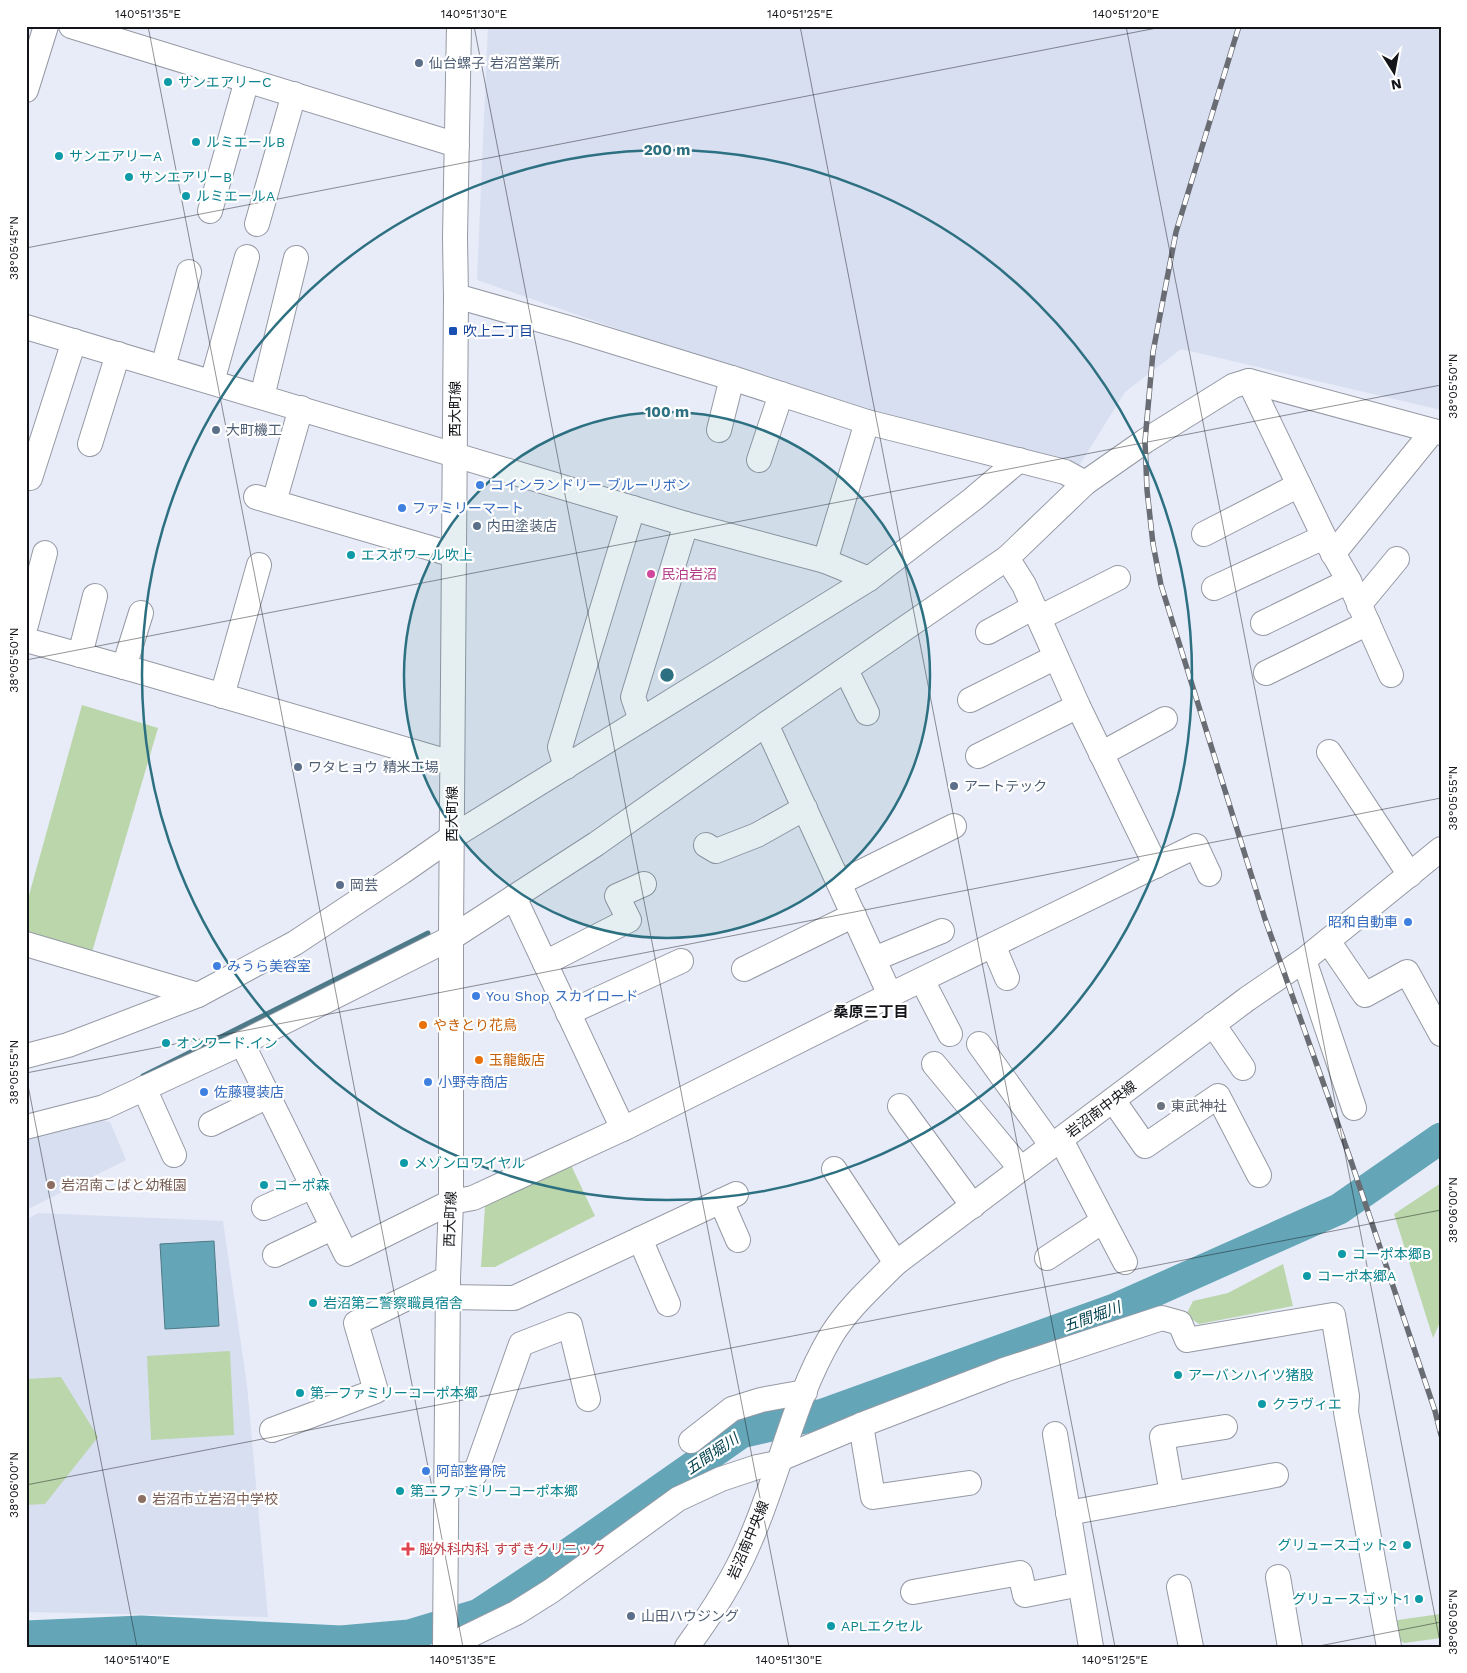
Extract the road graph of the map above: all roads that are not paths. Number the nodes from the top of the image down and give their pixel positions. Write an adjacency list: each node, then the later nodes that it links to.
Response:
1 (46, 26): 5 (street)
2 (71, 26): 4 (street)
3 (459, 26): 7 (street, 西大町線)
4 (247, 80): 6 (street); 8 (street)
5 (26, 90)
6 (294, 94): 7 (street); 9 (street)
7 (457, 145): 13 (street, 西大町線)
8 (210, 211)
9 (258, 224)
10 (247, 257): 20 (street)
11 (296, 258): 22 (street)
12 (189, 272): 17 (street)
13 (456, 296): 18 (street); 28 (street, 西大町線)
14 (26, 327): 15 (street)
15 (74, 341): 16 (street); 31 (street)
16 (118, 354): 17 (street); 27 (street)
17 (163, 367): 20 (street)
18 (732, 378): 21 (street); 25 (street)
19 (1249, 381): 26 (street); 32 (street); 33 (street)
20 (212, 382): 22 (street)
21 (781, 394): 24 (street); 29 (street)
22 (262, 397): 23 (street)
23 (301, 408): 28 (street); 39 (street)
24 (867, 422): 30 (street); 42 (street)
25 (719, 430)
26 (1437, 432): 37 (street)
27 (90, 444)
28 (455, 454): 34 (street); 39 (street, 西大町線)
29 (759, 460)
30 (1019, 460): 32 (street); 45 (street)
31 (30, 478)
32 (1085, 483): 40 (street)
33 (1299, 485): 36 (street); 37 (street)
34 (633, 508): 35 (street); 74 (street)
35 (686, 524): 42 (street); 68 (street)
36 (1204, 534)
37 (1328, 545): 46 (street); 47 (street)
38 (45, 553): 53 (street)
39 (454, 556): 73 (street, 西大町線)
40 (1007, 558): 49 (street); 60 (street)
41 (1397, 558): 51 (street)
42 (825, 561): 45 (street)
43 (259, 565): 63 (street)
44 (1118, 578): 49 (street)
45 (869, 579): 68 (street)
46 (1349, 581): 51 (street); 52 (street)
47 (1214, 588)
48 (95, 596): 57 (street)
49 (1036, 612): 55 (street); 58 (street)
50 (141, 613): 59 (street)
51 (1364, 614): 61 (street); 62 (street)
52 (1263, 622)
53 (26, 626)
54 (231, 628): 63 (street)
55 (988, 632)
56 (26, 640): 57 (street)
57 (80, 655): 59 (street)
58 (1056, 657): 64 (street); 65 (street)
59 (124, 667): 63 (street)
60 (846, 670): 66 (street); 69 (street)
61 (1266, 673)
62 (1391, 675)
63 (217, 694): 73 (street)
64 (970, 700)
65 (1078, 706): 71 (street); 72 (street)
66 (867, 713)
67 (1165, 718): 71 (street)
68 (641, 720): 74 (street)
69 (766, 724): 75 (street); 85 (street)
70 (1329, 752): 82 (street)
71 (1101, 754): 80 (street)
72 (978, 756)
73 (452, 763): 77 (street, 西大町線)
74 (566, 767): 77 (street)
75 (805, 808): 78 (street); 83 (street)
76 (954, 826): 83 (street)
77 (452, 837): 88 (street, 西大町線); 99 (street)
78 (706, 845)
79 (1441, 849): 82 (street, 岩沼南中央線)
80 (1156, 866): 81 (street); 91 (street)
81 (1209, 874)
82 (1410, 875): 89 (street, 岩沼南中央線)
83 (839, 883): 86 (street)
84 (644, 884): 95 (street)
85 (514, 898): 88 (street); 95 (street)
86 (854, 916): 92 (street); 96 (street)
87 (942, 931): 92 (street)
88 (451, 938): 105 (street); 124 (street, 西大町線)
89 (1328, 940): 93 (street, 岩沼南中央線); 104 (street)
90 (26, 944): 99 (street)
91 (993, 946): 97 (street); 98 (street)
92 (874, 959): 100 (street)
93 (1304, 960): 102 (street, 岩沼南中央線); 114 (street)
94 (681, 961): 101 (street)
95 (545, 963): 101 (street)
96 (744, 969)
97 (1007, 978)
98 (922, 980): 100 (street); 103 (street)
99 (198, 995): 107 (street)
100 (890, 995): 117 (street)
101 (568, 1013): 117 (street)
102 (1213, 1024): 109 (street); 112 (street, 岩沼南中央線)
103 (950, 1034)
104 (1441, 1034)
105 (242, 1043): 110 (street); 111 (street)
106 (979, 1044): 118 (street)
107 (26, 1056)
108 (934, 1064): 121 (street)
109 (1243, 1068)
110 (144, 1088): 116 (street); 119 (street)
111 (268, 1096): 115 (street); 123 (street)
112 (1113, 1100): 118 (street, 岩沼南中央線); 122 (street)
113 (900, 1106): 125 (street)
114 (1354, 1108)
115 (211, 1124)
116 (26, 1127)
117 (623, 1129): 124 (street)
118 (1057, 1143): 121 (street, 岩沼南中央線); 127 (street)
119 (174, 1155)
120 (834, 1169): 134 (street)
121 (1021, 1169): 125 (street, 岩沼南中央線)
122 (1259, 1175)
123 (312, 1186): 126 (street); 128 (street)
124 (451, 1202): 128 (street); 135 (street, 西大町線)
125 (973, 1206): 134 (street, 岩沼南中央線)
126 (264, 1208)
127 (1104, 1221): 132 (street); 133 (street)
128 (332, 1228): 131 (street)
129 (640, 1239): 130 (street); 135 (street); 136 (street)
130 (738, 1240)
131 (275, 1255)
132 (1047, 1258)
133 (1125, 1262)
134 (896, 1263): 137 (street, 岩沼南中央線)
135 (448, 1288): 141 (street); 145 (street, 西大町線)
136 (668, 1304)
137 (803, 1397): 143 (street); 144 (street, 岩沼南中央線)
138 (588, 1399): 145 (street)
139 (861, 1425): 144 (street); 147 (street); 159 (street)
140 (1225, 1427): 148 (street)
141 (272, 1430)
142 (1055, 1434): 149 (street)
143 (691, 1441)
144 (780, 1459): 154 (street); 155 (street, 岩沼南中央線)
145 (447, 1475): 154 (street, 西大町線)
146 (1276, 1476): 148 (street)
147 (969, 1484)
148 (1172, 1494): 149 (street)
149 (1068, 1513): 151 (street)
150 (1278, 1577): 158 (street)
151 (1080, 1584): 153 (street); 156 (street)
152 (1179, 1587): 157 (street)
153 (913, 1592)
154 (446, 1645)
155 (687, 1647)
156 (1090, 1647)
157 (1191, 1647)
158 (1290, 1647)
159 (1389, 1647)

